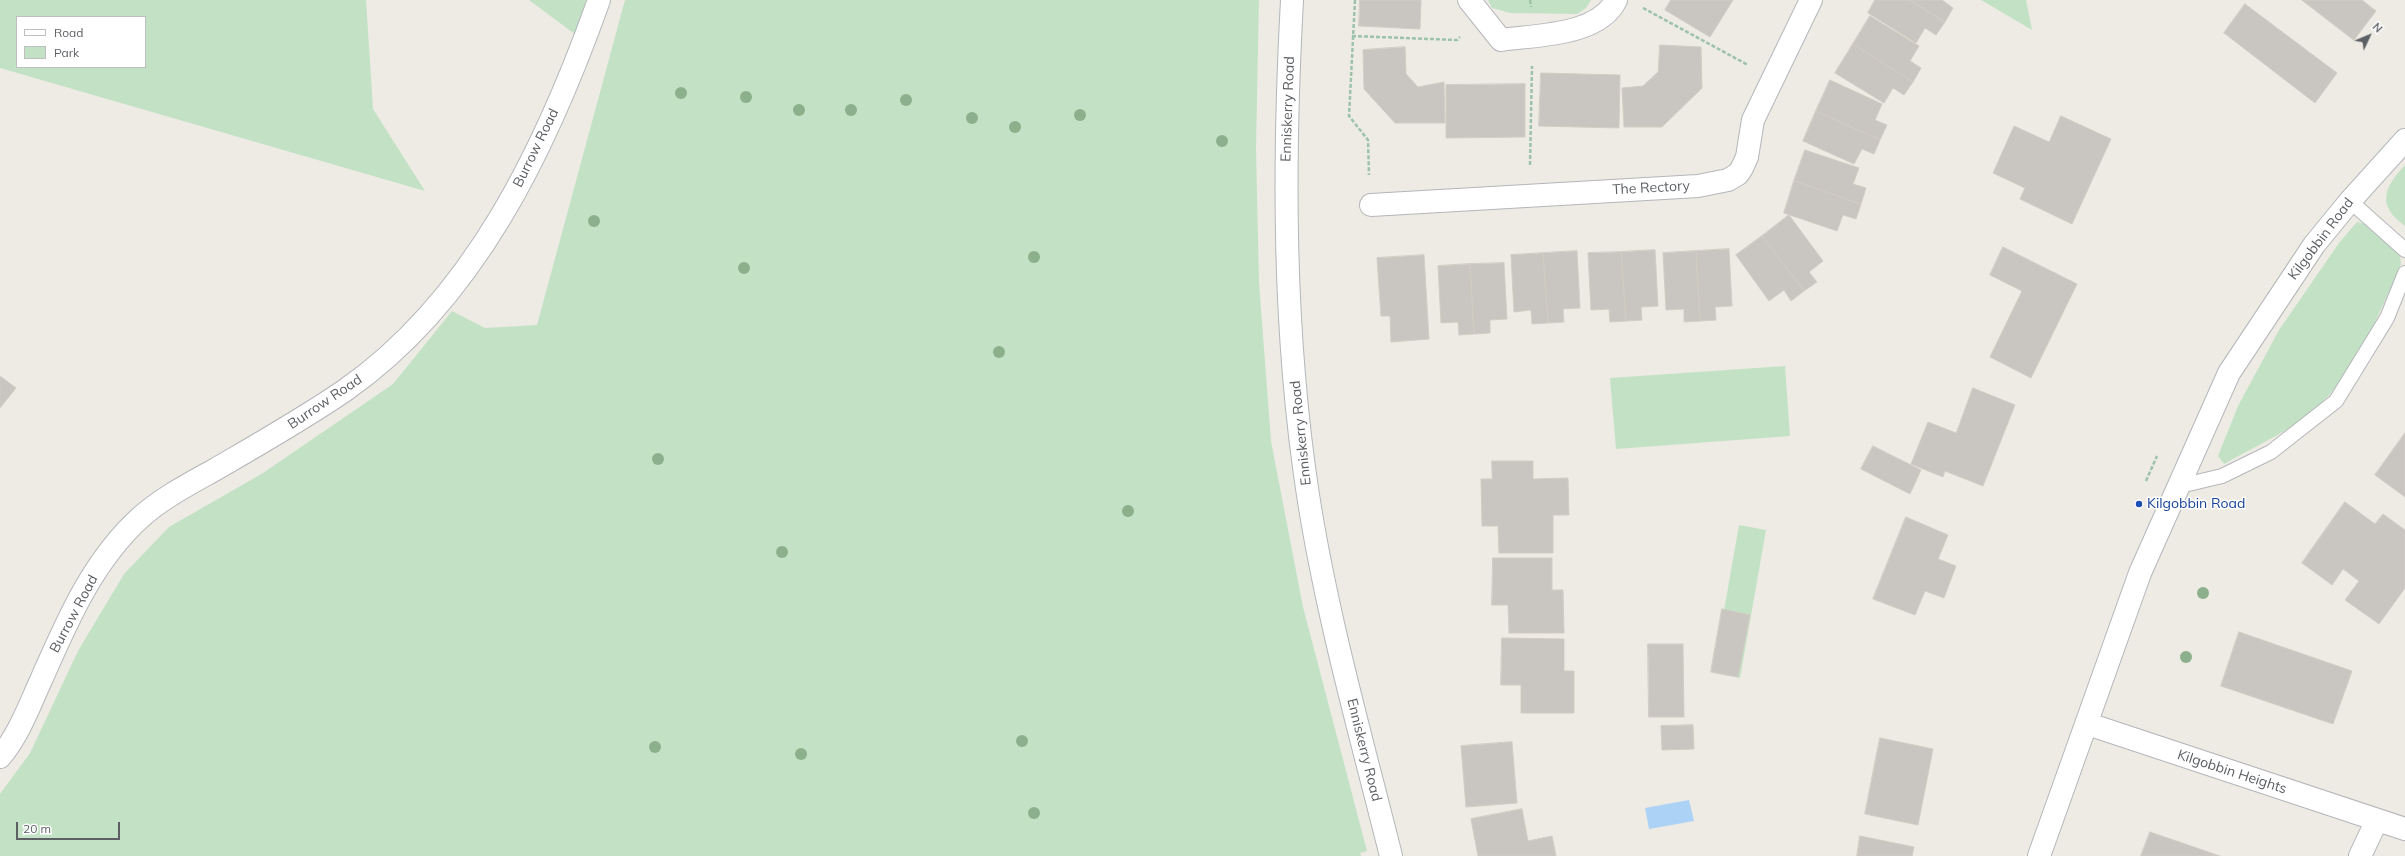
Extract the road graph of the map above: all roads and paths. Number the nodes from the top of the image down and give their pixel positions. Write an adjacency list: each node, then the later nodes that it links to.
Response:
1 (599, 0): 19 (street, Burrow Road)
2 (1292, 0): 22 (street, Enniskerry Road)
3 (1355, 0): 8 (path)
4 (1469, 0): 7 (street)
5 (1811, 0): 10 (street, The Rectory)
6 (1626, 2): 9 (street); 10 (path)
7 (1484, 18): 8 (path); 9 (street)
8 (1352, 36): 14 (path)
9 (1532, 36): 12 (path)
10 (1773, 80): 12 (street, The Rectory)
11 (2405, 140): 13 (street, Kilgobbin Road)
12 (1530, 196): 14 (street, The Rectory)
13 (2350, 200): 15 (lane); 17 (street, Kilgobbin Road)
14 (1371, 205)
15 (2405, 250)
16 (2405, 273): 17 (lane)
17 (2176, 487): 18 (street, Kilgobbin Road)
18 (2088, 724): 20 (street, Kilgobbin Heights); 23 (street, Kilgobbin Road)
19 (0, 757)
20 (2377, 820): 21 (street, Kilgobbin Heights); 24 (street)
21 (2405, 829)
22 (1391, 856)
23 (2039, 856)
24 (2360, 856)

